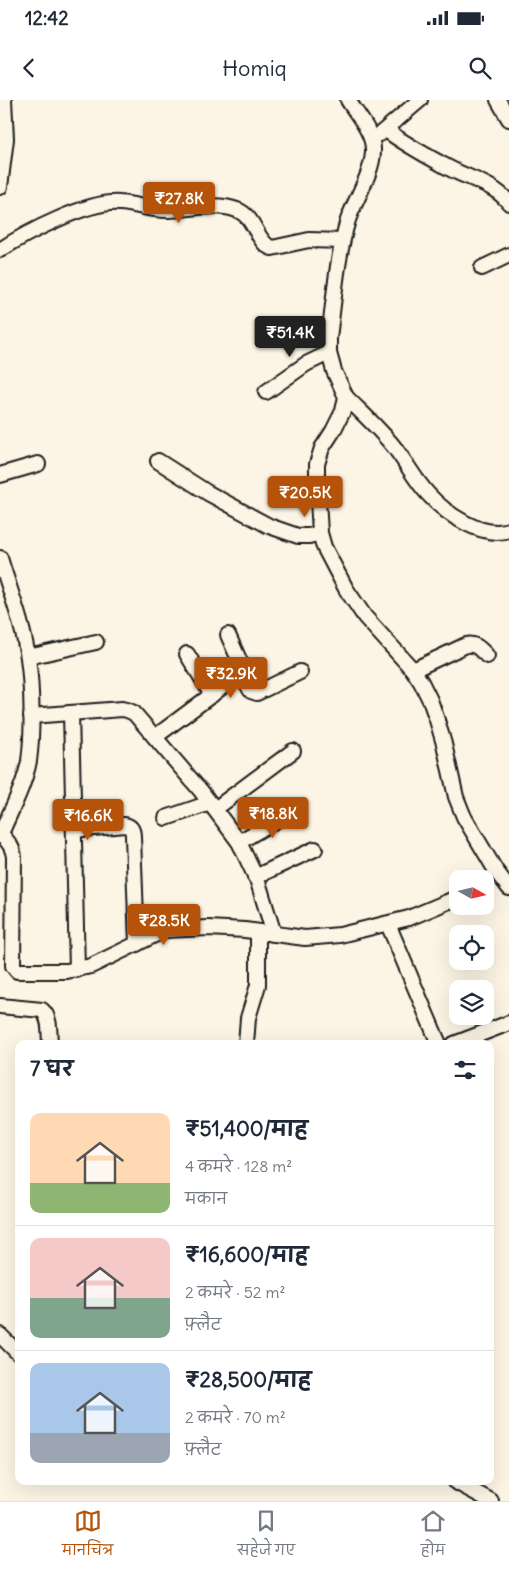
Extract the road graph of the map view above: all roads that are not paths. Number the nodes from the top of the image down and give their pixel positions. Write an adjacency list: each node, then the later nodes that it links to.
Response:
1 (4, 100): 8 (street)
2 (348, 100): 7 (street)
3 (420, 100): 6 (street)
4 (498, 100): 5 (street)
5 (509, 119)
6 (386, 130): 7 (street); 9 (street)
7 (372, 140): 10 (street)
8 (0, 187)
9 (509, 203)
10 (342, 241): 11 (street); 14 (street)
11 (0, 250)
12 (509, 255): 13 (street)
13 (482, 268)
14 (329, 353): 15 (street); 16 (street)
15 (266, 392)
16 (346, 396): 20 (street); 21 (street)
17 (158, 461): 21 (street)
18 (38, 464): 19 (street)
19 (0, 475)
20 (509, 530)
21 (320, 532): 28 (street)
22 (0, 558): 27 (street)
23 (228, 635): 30 (street)
24 (96, 642): 27 (street)
25 (187, 654): 31 (street)
26 (487, 656): 28 (street)
27 (28, 657): 33 (street)
28 (413, 670): 43 (street)
29 (300, 672): 30 (street)
30 (241, 673): 31 (street)
31 (212, 695): 34 (street)
32 (71, 713): 33 (street); 34 (street); 39 (street)
33 (31, 716): 40 (street)
34 (155, 737): 36 (street)
35 (293, 751): 36 (street)
36 (212, 806): 38 (street); 41 (street)
37 (292, 811): 41 (street)
38 (166, 818)
39 (74, 830): 51 (street); 52 (street)
40 (0, 835): 52 (street)
41 (239, 842): 44 (street)
42 (315, 849): 44 (street)
43 (489, 870)
44 (256, 876): 50 (street)
45 (494, 877): 46 (street)
46 (509, 888)
47 (449, 901): 48 (street)
48 (388, 924): 50 (street); 57 (street)
49 (258, 932): 50 (street); 51 (street); 56 (street)
50 (274, 934)
51 (137, 944): 52 (street)
52 (77, 970)
53 (0, 1006): 55 (street)
54 (509, 1023): 58 (street)
55 (50, 1040)
56 (246, 1040)
57 (437, 1040)
58 (464, 1040)
59 (0, 1335): 60 (street)
60 (15, 1350)
61 (461, 1485): 62 (street)
62 (491, 1501)

